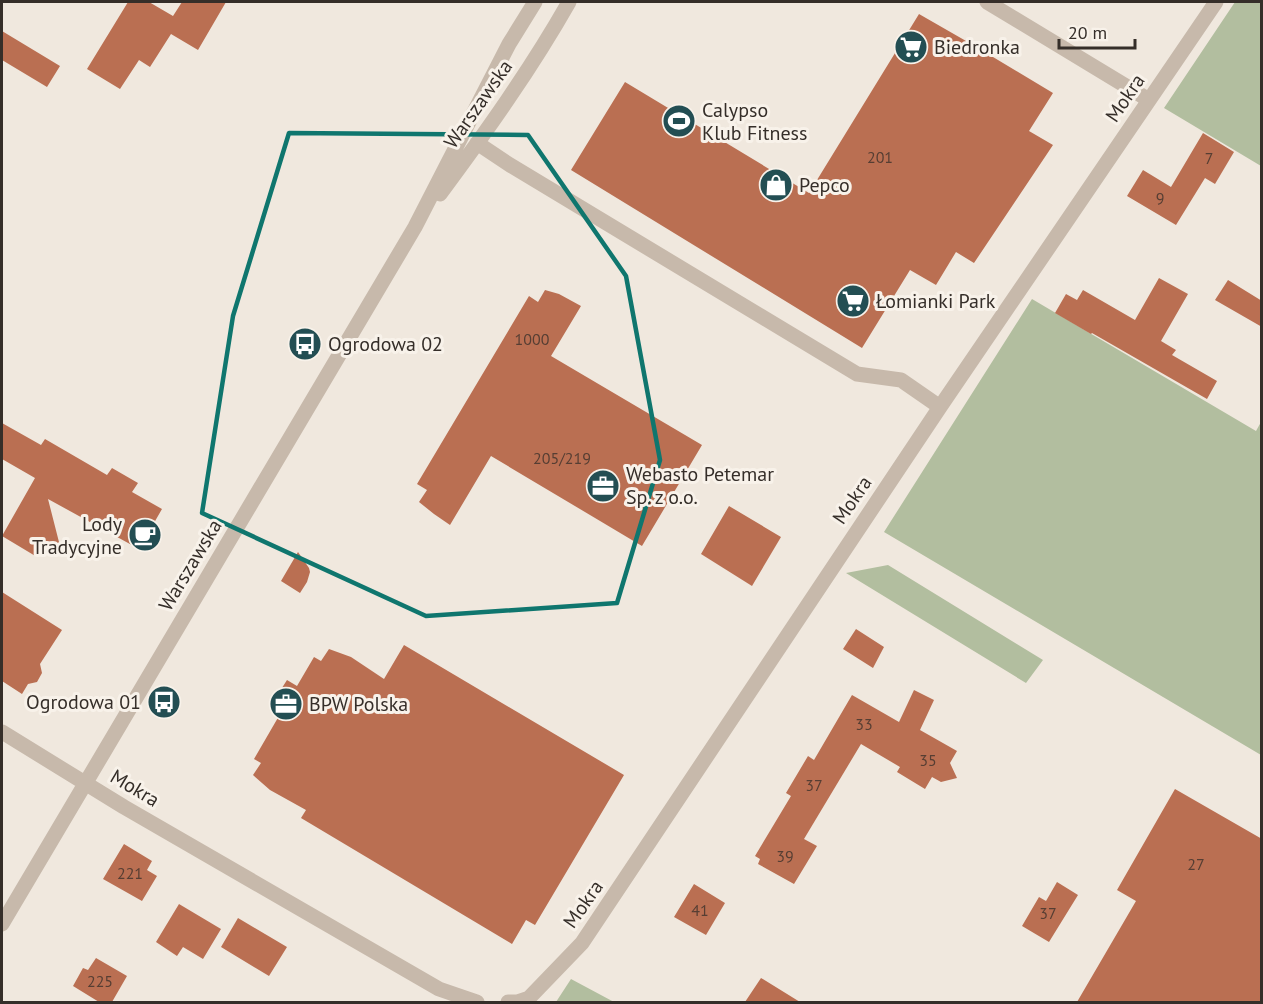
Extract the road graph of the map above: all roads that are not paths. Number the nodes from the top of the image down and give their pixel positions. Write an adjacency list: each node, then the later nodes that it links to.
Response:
1 (535, 2): 5 (street, Warszawska)
2 (569, 2): 6 (street, Warszawska)
3 (987, 2): 7 (street)
4 (1216, 2): 7 (street, Mokra)
5 (497, 66): 6 (street); 9 (street, Warszawska)
6 (521, 79): 8 (street, Warszawska)
7 (1149, 100): 10 (street, Mokra)
8 (477, 143): 9 (street, Warszawska); 10 (street)
9 (415, 227): 12 (street, Warszawska)
10 (940, 407): 15 (street, Mokra)
11 (2, 732): 12 (street, Mokra)
12 (85, 783): 13 (street, Warszawska); 14 (street, Mokra)
13 (2, 924)
14 (477, 1002)
15 (508, 1002)

